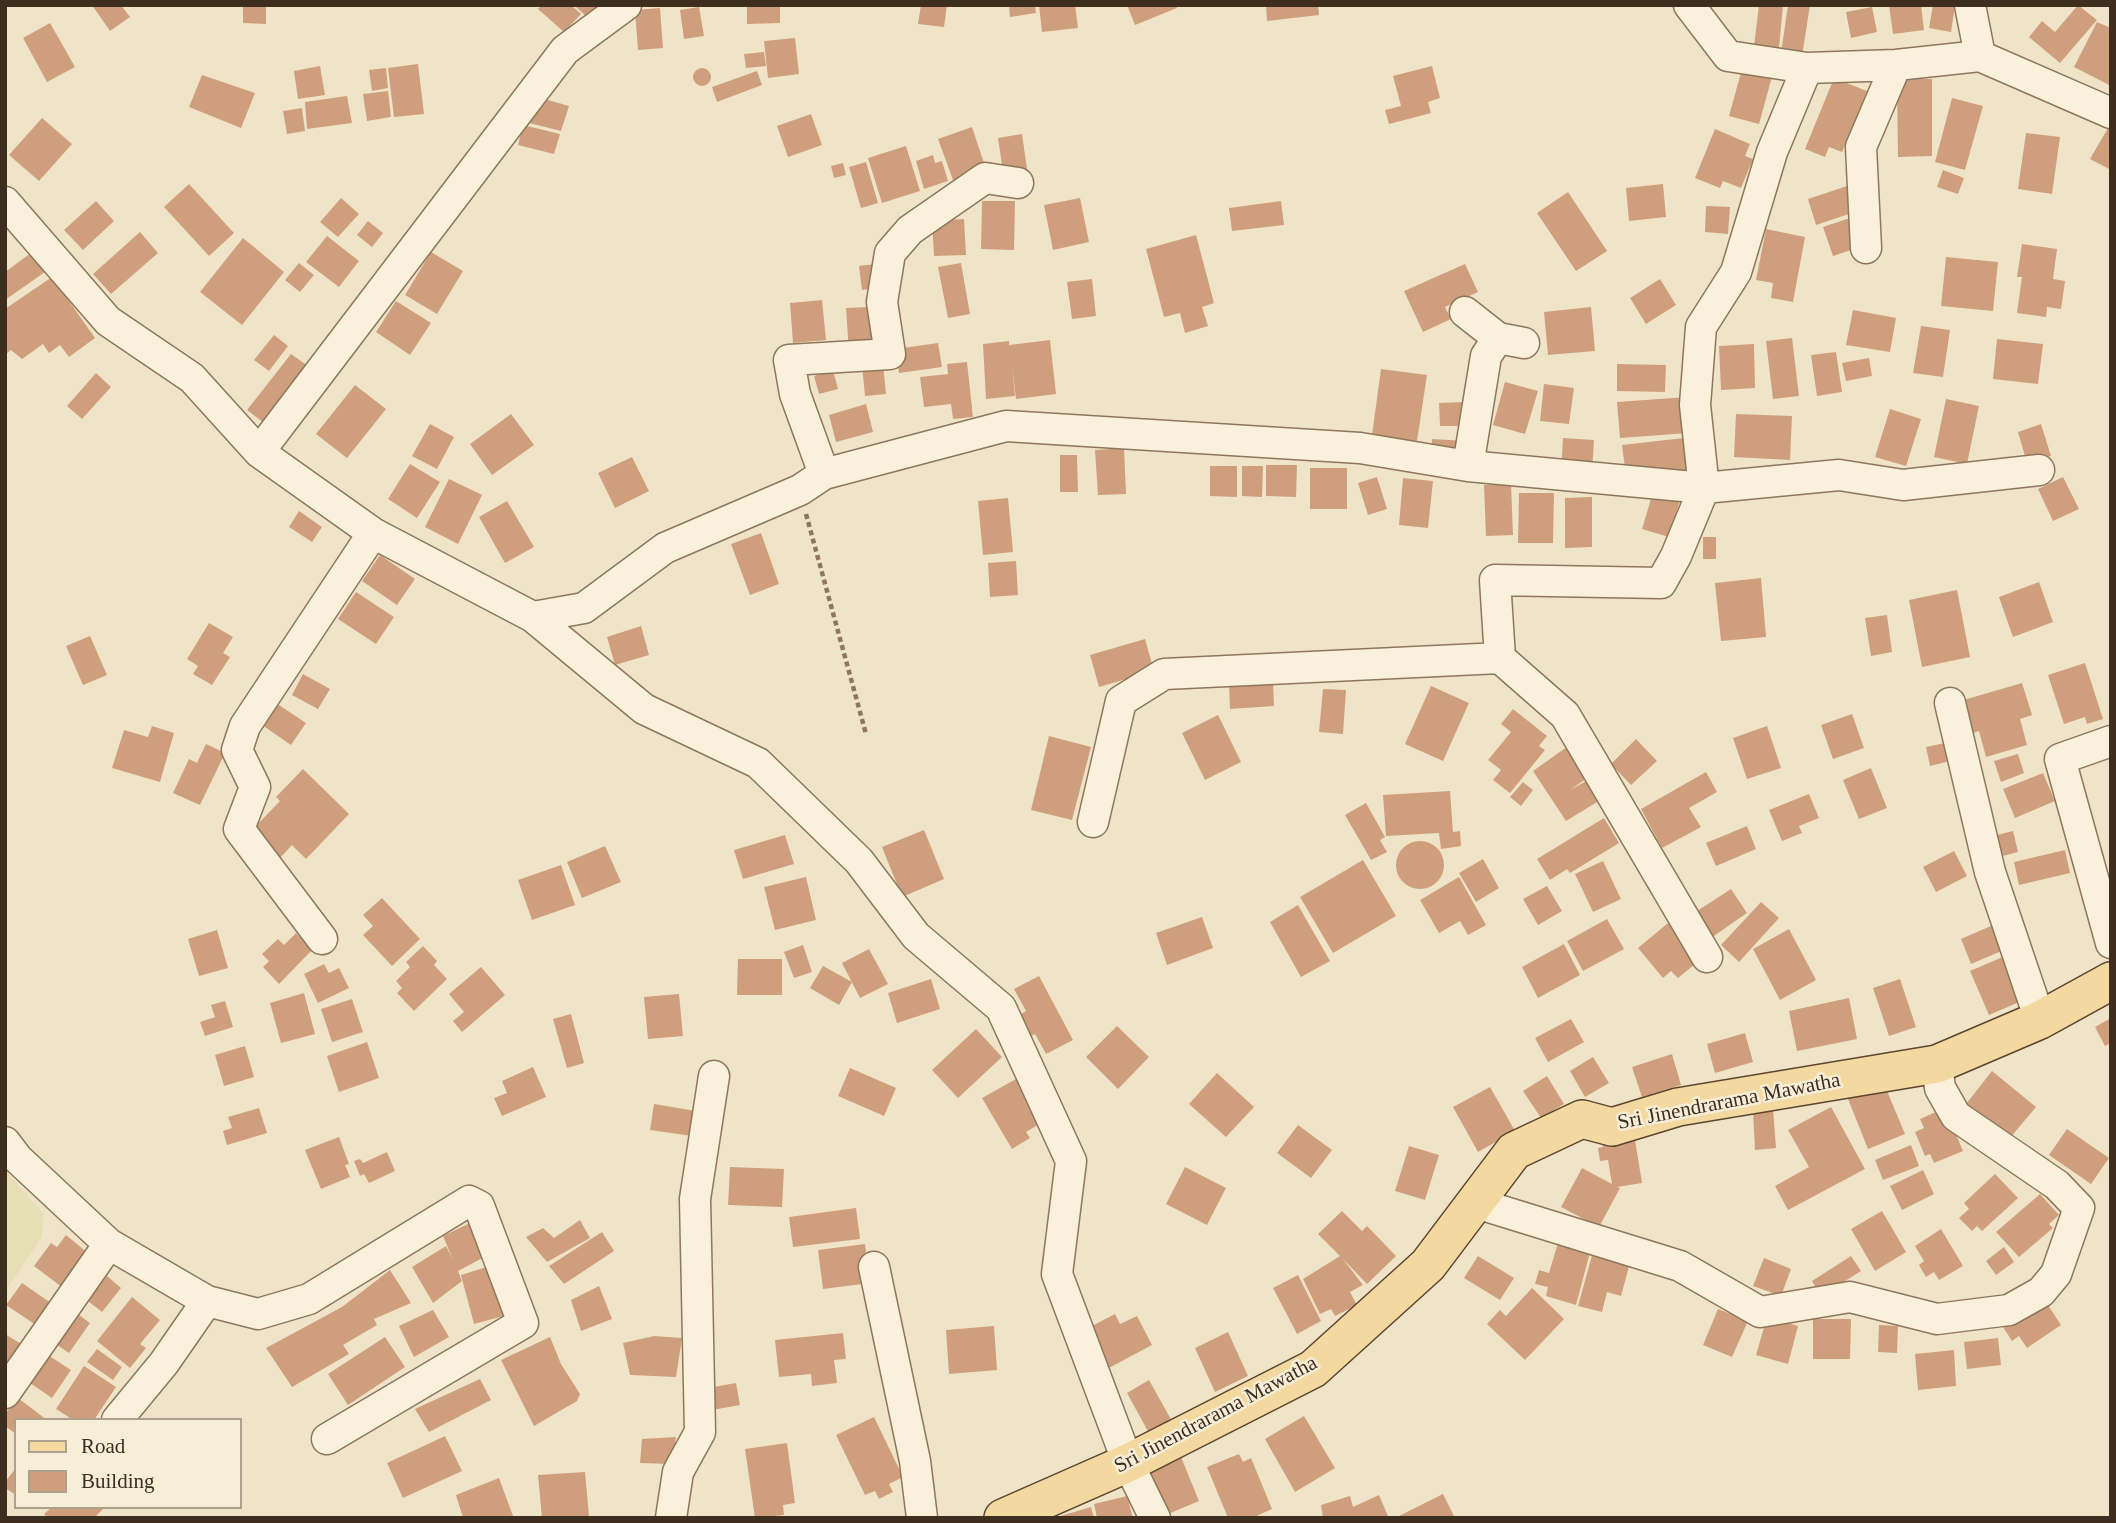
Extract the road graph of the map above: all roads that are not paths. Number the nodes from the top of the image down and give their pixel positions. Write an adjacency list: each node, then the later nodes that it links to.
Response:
1 (626, 5): 12 (street)
2 (1689, 5): 6 (street)
3 (1970, 5): 4 (street)
4 (1980, 56): 5 (street); 7 (street)
5 (1896, 65): 6 (street); 10 (street)
6 (1807, 68): 16 (street)
7 (2111, 113)
8 (1018, 183): 15 (street)
9 (5, 202): 12 (street)
10 (1866, 248)
11 (1465, 313): 13 (street)
12 (259, 452): 17 (street)
13 (1468, 466): 15 (street); 16 (street)
14 (2039, 470): 16 (street)
15 (812, 482): 18 (street)
16 (1704, 488): 19 (street)
17 (373, 533): 18 (street); 23 (street)
18 (533, 617): 38 (street)
19 (1500, 658): 22 (street); 25 (street)
20 (1950, 703): 27 (street)
21 (2111, 741): 24 (street)
22 (1093, 822)
23 (322, 940)
24 (2111, 943)
25 (1706, 957)
26 (2111, 981): 27 (main road, Sri Jinendrarama Mawatha)
27 (2040, 1020): 28 (main road, Sri Jinendrarama Mawatha)
28 (1937, 1064): 31 (main road, Sri Jinendrarama Mawatha); 31 (street)
29 (714, 1076): 39 (street)
30 (5, 1142): 32 (street)
31 (1476, 1203): 38 (main road, Sri Jinendrarama Mawatha)
32 (109, 1244): 34 (street); 35 (street)
33 (874, 1267): 40 (street)
34 (208, 1301): 36 (street); 37 (street)
35 (5, 1394)
36 (119, 1418)
37 (327, 1439)
38 (1128, 1463): 41 (main road, Sri Jinendrarama Mawatha); 42 (street)
39 (671, 1518)
40 (922, 1518)
41 (1003, 1518)
42 (1155, 1518)

